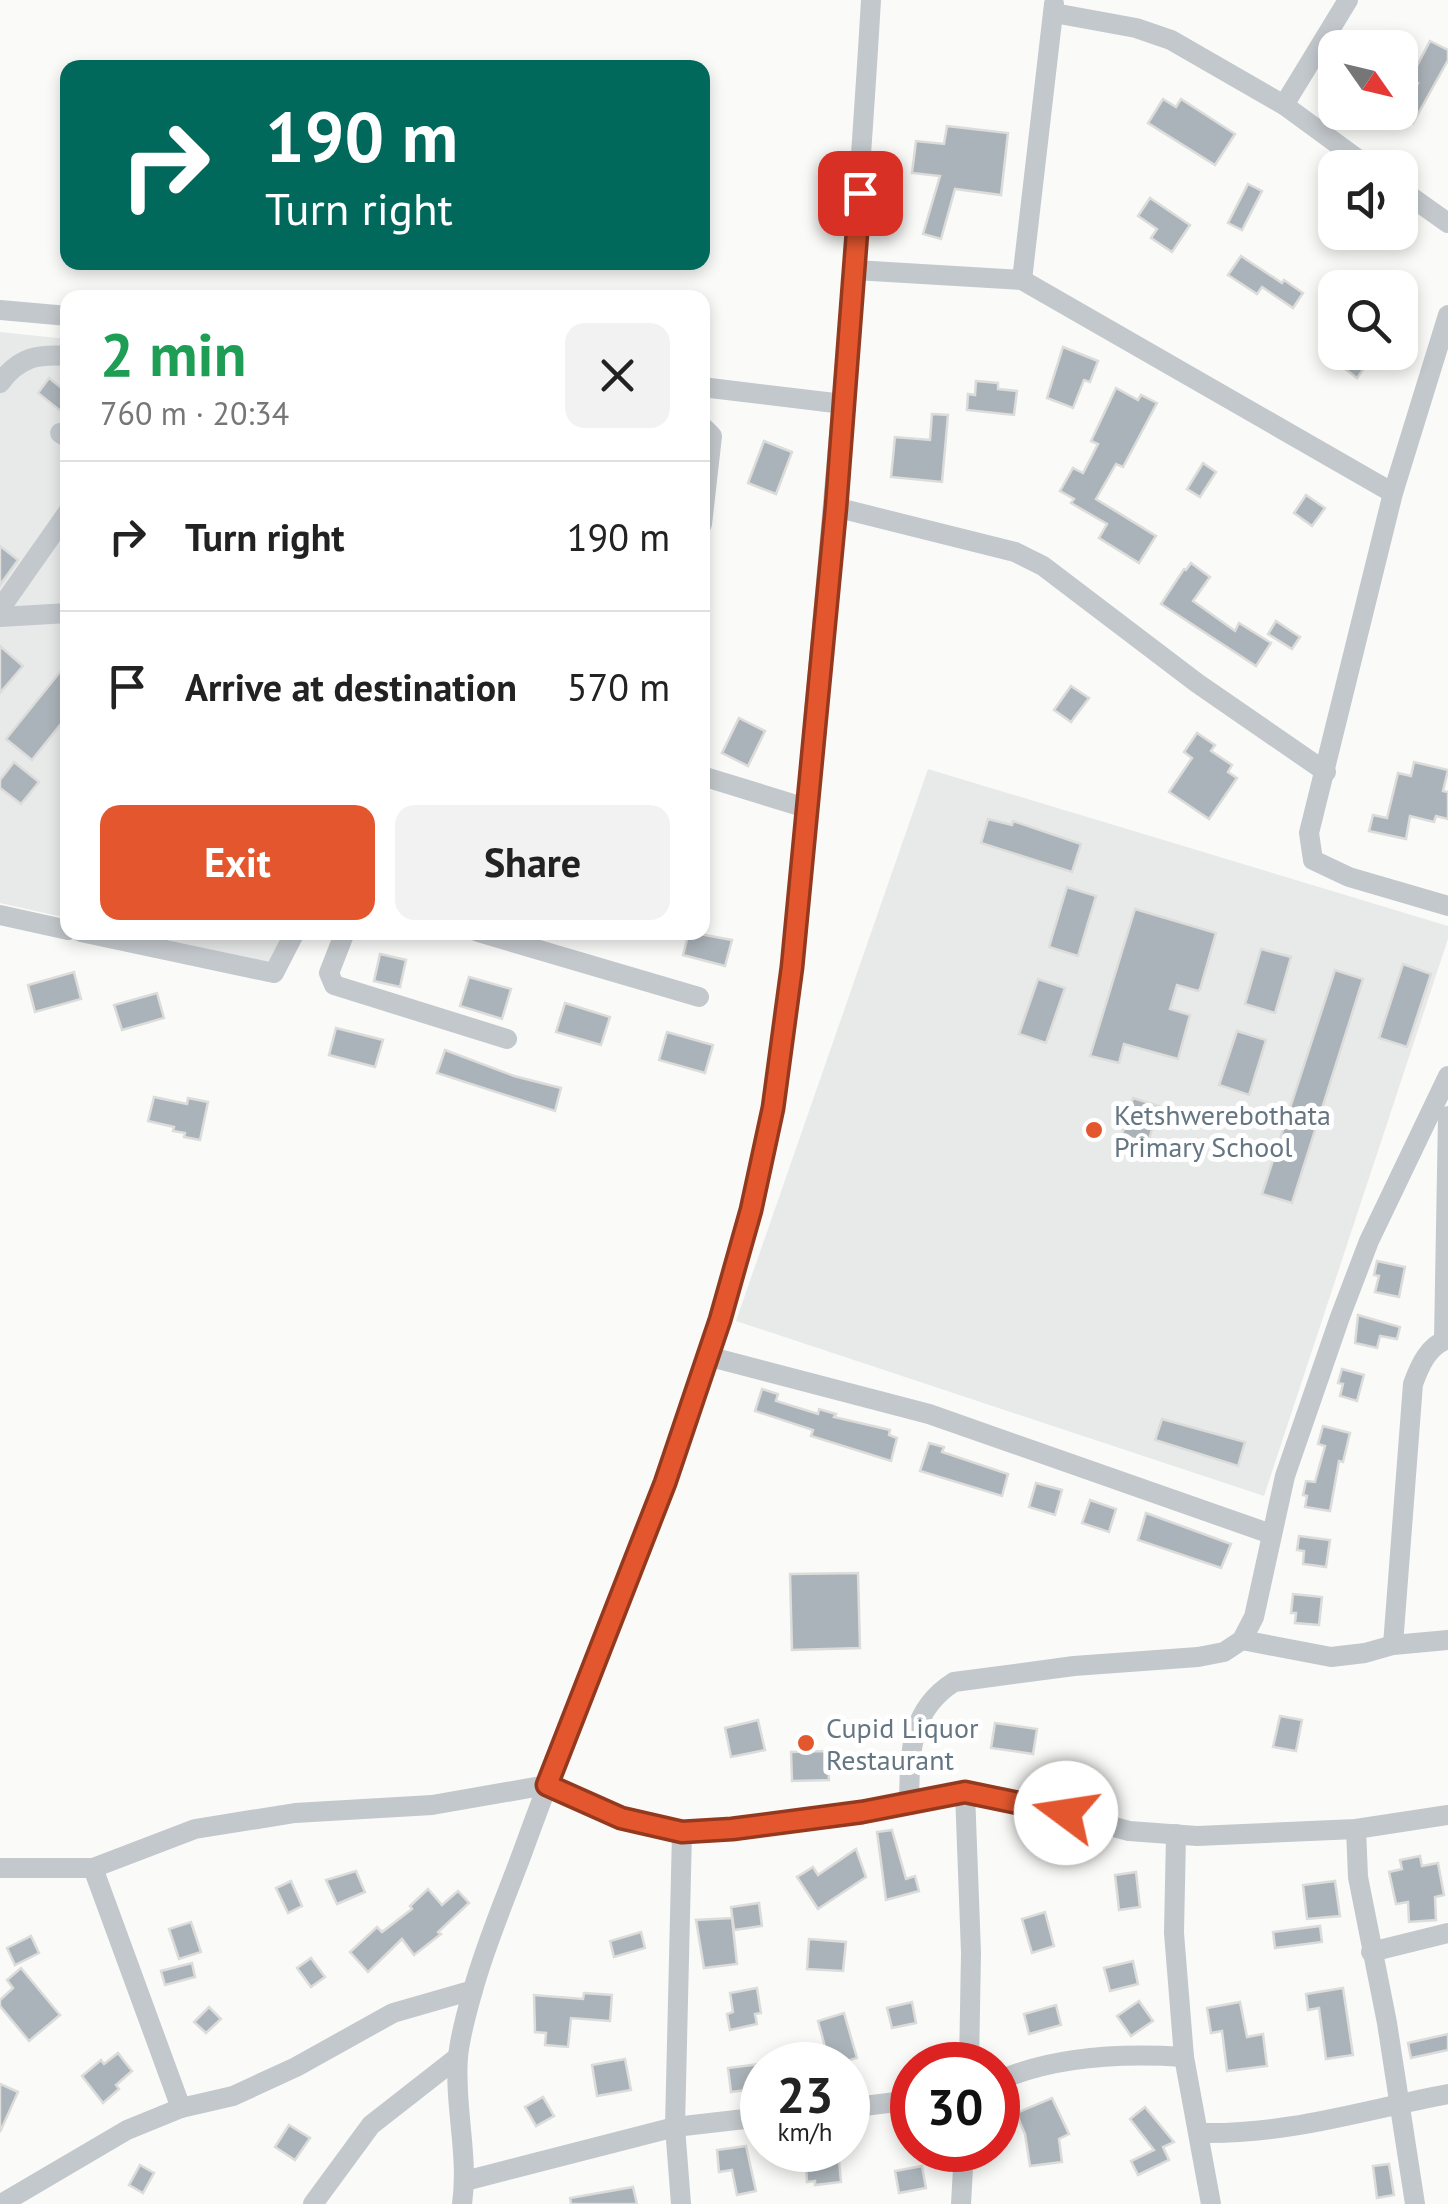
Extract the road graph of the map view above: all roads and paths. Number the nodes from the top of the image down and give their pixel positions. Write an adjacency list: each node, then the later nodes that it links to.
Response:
1 (872, 0): 8 (street)
2 (1348, 0): 4 (street)
3 (1054, 7): 4 (street); 9 (street)
4 (1284, 105): 5 (street)
5 (1345, 150)
6 (1418, 202): 7 (street)
7 (1448, 224)
8 (855, 270): 9 (street); 16 (street)
9 (1022, 280): 17 (street)
10 (0, 310): 11 (street)
11 (60, 315)
12 (1448, 315): 17 (street)
13 (60, 356): 14 (street)
14 (0, 383)
15 (710, 388): 16 (street)
16 (842, 404): 18 (street)
17 (1393, 493): 23 (street)
18 (836, 507): 23 (street); 25 (street)
19 (60, 523): 20 (street)
20 (0, 609)
21 (60, 613): 22 (street)
22 (0, 617)
23 (1326, 772): 26 (street)
24 (710, 778): 25 (street)
25 (806, 808): 38 (street)
26 (1448, 906)
27 (0, 915): 28 (street)
28 (60, 928)
29 (118, 940): 30 (street)
30 (291, 940)
31 (342, 940): 34 (street)
32 (505, 940): 33 (street)
33 (699, 997)
34 (507, 1039)
35 (1448, 1076): 39 (street)
36 (1448, 1116): 37 (street)
37 (1446, 1339): 42 (street)
38 (706, 1356): 39 (street); 43 (street)
39 (1271, 1534): 40 (street)
40 (1242, 1640): 42 (street); 45 (street)
41 (1448, 1640): 42 (street)
42 (1393, 1645)
43 (547, 1785): 48 (street); 50 (street); 54 (street)
44 (965, 1792): 45 (street); 49 (street); 55 (street)
45 (909, 1805): 48 (street)
46 (1448, 1815): 47 (street)
47 (1356, 1830): 49 (street); 53 (street)
48 (682, 1832): 63 (street)
49 (1176, 1834): 56 (street)
50 (93, 1868): 51 (street); 61 (street)
51 (2, 1870)
52 (1448, 1933): 53 (street)
53 (1371, 1952): 60 (street)
54 (473, 1990): 57 (street); 61 (street)
55 (969, 2042)
56 (1184, 2057): 58 (street); 64 (street)
57 (458, 2058): 66 (street); 68 (street)
58 (1020, 2071)
59 (1448, 2094): 60 (street)
60 (1398, 2104): 64 (street); 73 (street)
61 (182, 2108): 67 (street)
62 (740, 2120): 63 (street)
63 (675, 2128): 66 (street); 70 (street)
64 (1200, 2134): 72 (street)
65 (963, 2172): 71 (street)
66 (465, 2182): 69 (street)
67 (2, 2204)
68 (313, 2204)
69 (462, 2204)
70 (681, 2204)
71 (961, 2204)
72 (1212, 2204)
73 (1415, 2204)

